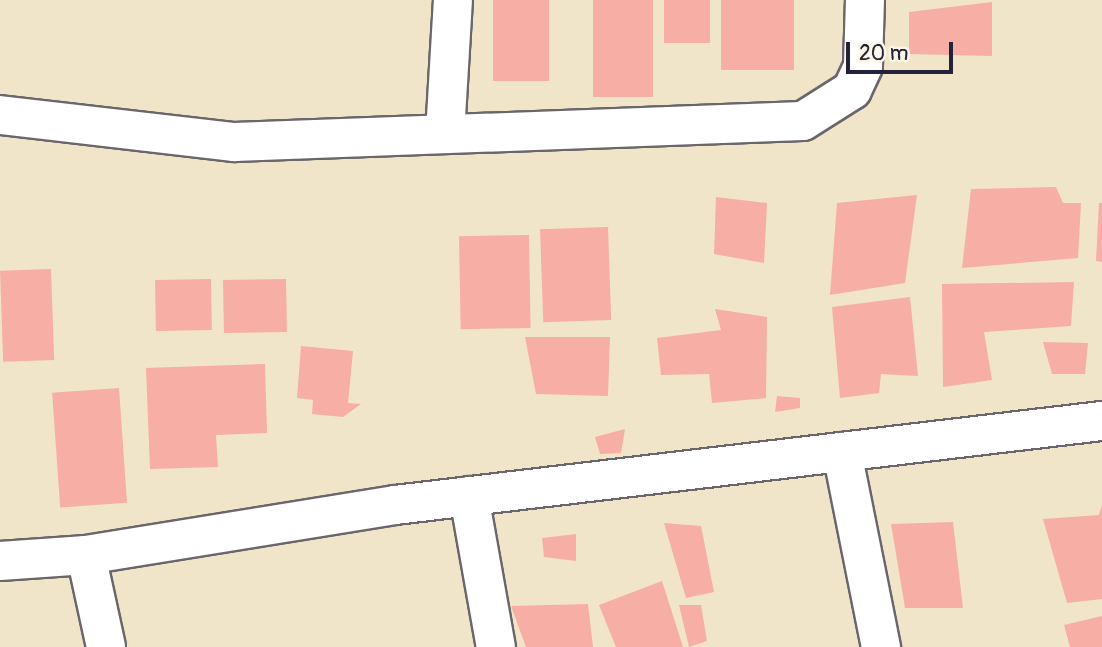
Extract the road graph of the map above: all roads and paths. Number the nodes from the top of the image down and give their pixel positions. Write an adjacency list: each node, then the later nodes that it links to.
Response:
1 (453, 0): 4 (street)
2 (865, 0): 4 (street)
3 (0, 115): 4 (street)
4 (445, 134)
5 (1102, 421): 6 (street)
6 (842, 452): 7 (street); 12 (street)
7 (469, 496): 8 (street); 11 (street)
8 (86, 555): 9 (street); 10 (street)
9 (0, 561)
10 (106, 647)
11 (496, 647)
12 (881, 647)

